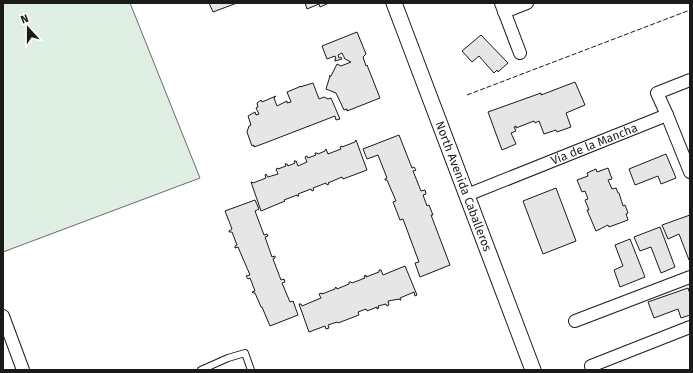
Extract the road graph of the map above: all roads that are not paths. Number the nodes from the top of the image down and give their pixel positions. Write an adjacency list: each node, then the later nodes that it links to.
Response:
1 (394, 3): 8 (street, North Avenida Caballeros)
2 (527, 3): 3 (street)
3 (503, 7): 4 (street)
4 (520, 53)
5 (690, 80): 6 (street)
6 (667, 115): 7 (street); 8 (street, Via de la Mancha)
7 (690, 172)
8 (467, 195): 17 (street, North Avenida Caballeros)
9 (690, 277): 11 (street)
10 (3, 316): 14 (street)
11 (575, 321)
12 (690, 327): 13 (street)
13 (591, 366)
14 (23, 370)
15 (202, 370): 16 (lane)
16 (251, 370)
17 (533, 370)

